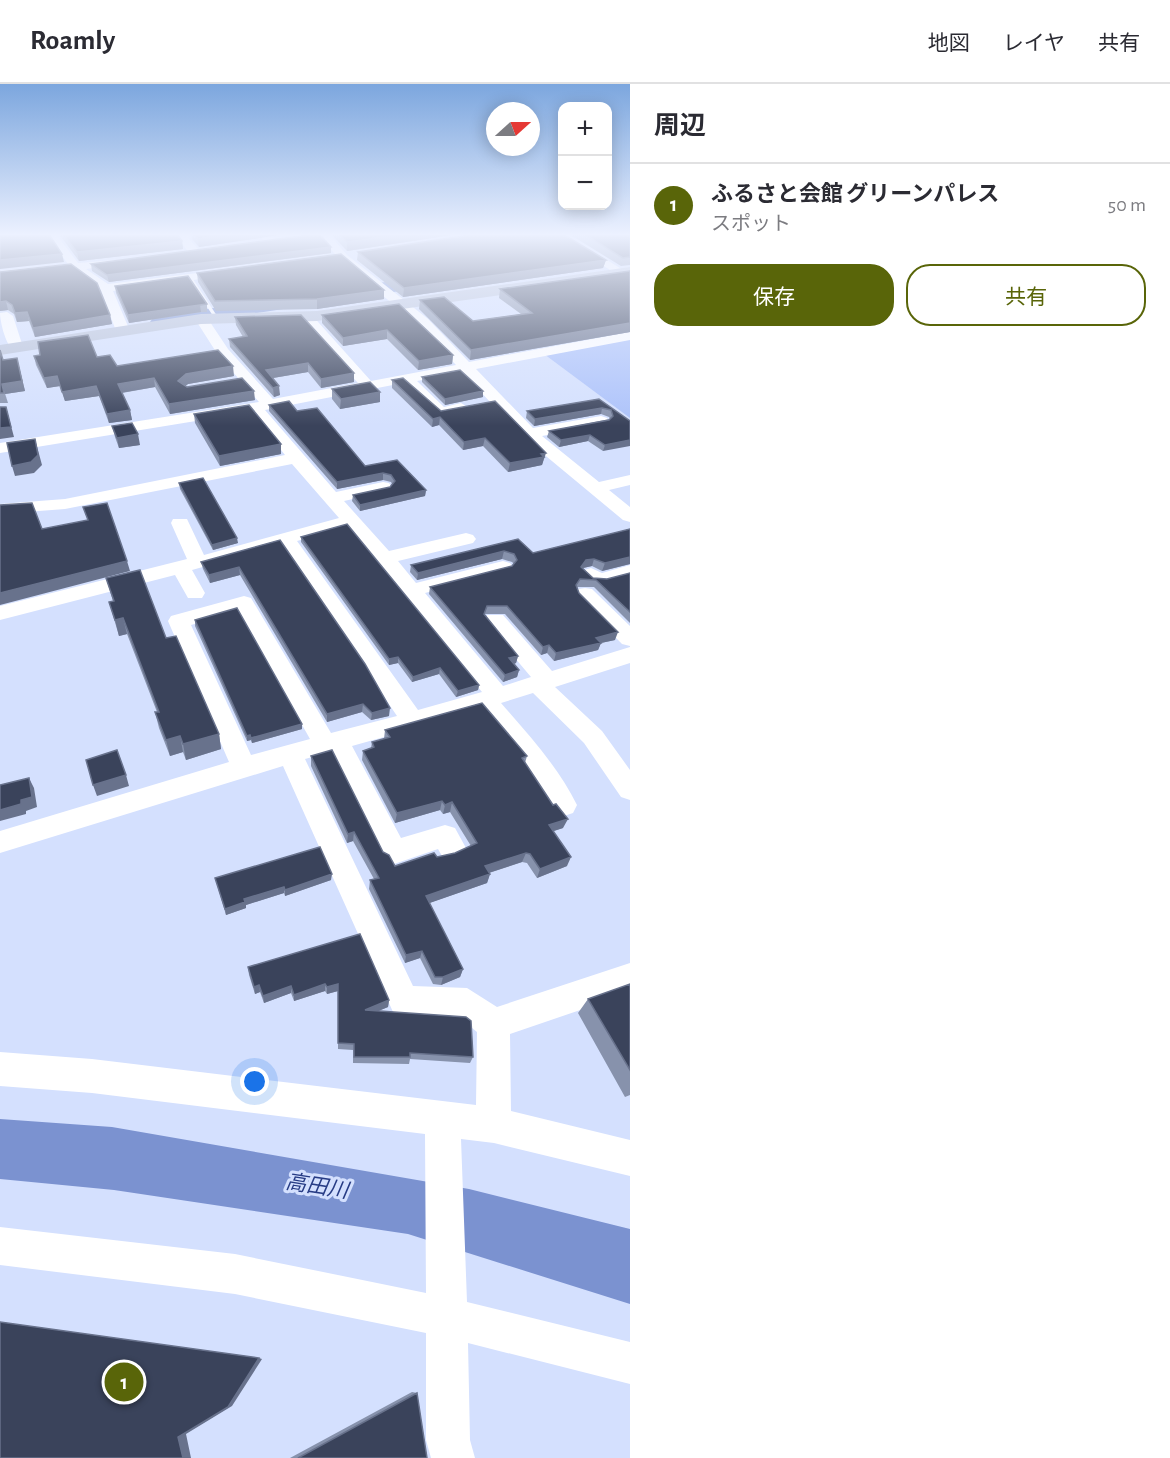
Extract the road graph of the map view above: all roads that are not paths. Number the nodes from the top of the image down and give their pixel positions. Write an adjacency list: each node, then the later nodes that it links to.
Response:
1 (110, 298): 9 (street)
2 (201, 298): 6 (lane)
3 (396, 298): 5 (street)
4 (445, 298): 5 (main road)
5 (403, 304): 7 (main road); 12 (street)
6 (212, 316): 7 (main road); 9 (main road); 14 (street)
7 (305, 316): 16 (street)
8 (0, 317): 11 (street)
9 (122, 328): 11 (main road)
10 (630, 336): 12 (street)
11 (10, 346)
12 (464, 367): 13 (street); 17 (street)
13 (406, 378): 16 (street); 17 (street)
14 (249, 380): 15 (street); 18 (street)
15 (229, 384)
16 (368, 386): 18 (street)
17 (496, 402): 20 (street)
18 (262, 406): 21 (street); 22 (street)
19 (601, 421): 20 (street)
20 (529, 434): 25 (street)
21 (0, 448)
22 (296, 458): 26 (street); 27 (street)
23 (630, 480): 25 (street)
24 (383, 487): 26 (street)
25 (595, 488): 28 (street)
26 (332, 498): 29 (street)
27 (0, 509)
28 (630, 516)
29 (351, 520): 31 (street); 33 (street)
30 (180, 523): 34 (street)
31 (286, 539): 34 (street); 45 (street)
32 (466, 539): 33 (street)
33 (385, 558): 37 (street)
34 (190, 565): 38 (street); 39 (street)
35 (503, 567): 37 (street)
36 (630, 571): 41 (street)
37 (412, 590): 44 (street)
38 (195, 593)
39 (0, 613)
40 (495, 620): 43 (street)
41 (630, 639)
42 (630, 655): 43 (street)
43 (543, 682): 44 (street); 49 (street)
44 (492, 698): 45 (street); 50 (street)
45 (413, 721): 46 (street)
46 (331, 742): 47 (street); 48 (street); 52 (street)
47 (290, 754): 48 (street); 54 (street)
48 (244, 767): 51 (street)
49 (630, 790)
50 (564, 805)
51 (0, 842)
52 (452, 848)
53 (630, 978): 54 (street)
54 (493, 1024): 57 (street)
55 (0, 1069): 56 (street)
56 (442, 1120): 57 (street); 60 (street)
57 (494, 1125): 58 (street)
58 (625, 1152)
59 (0, 1246): 60 (street)
60 (445, 1308): 61 (street); 62 (street)
61 (630, 1363)
62 (453, 1458)

